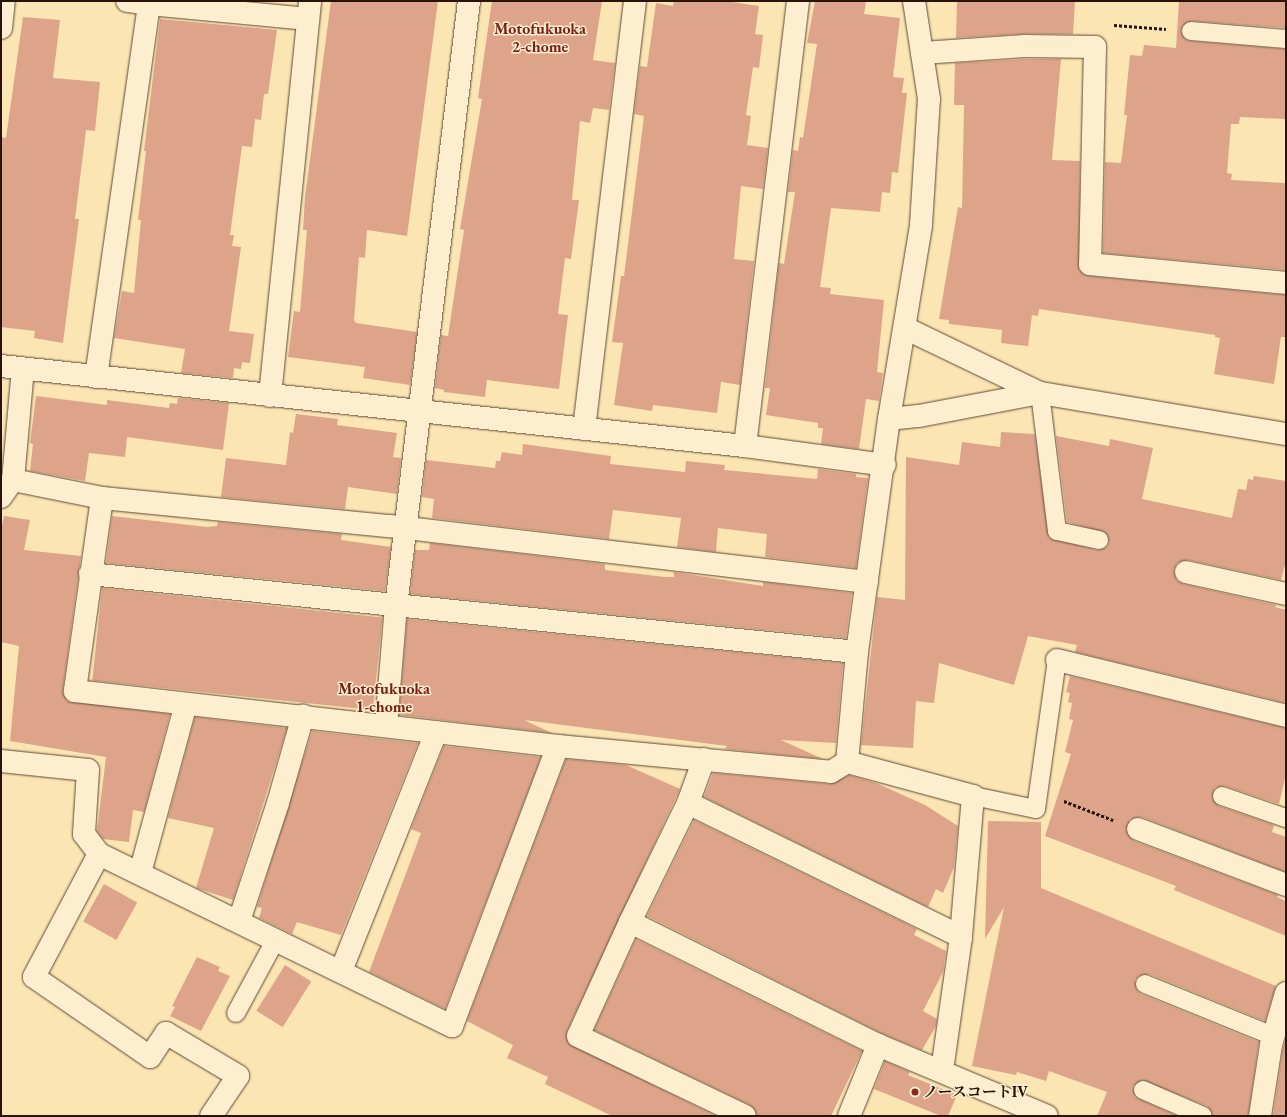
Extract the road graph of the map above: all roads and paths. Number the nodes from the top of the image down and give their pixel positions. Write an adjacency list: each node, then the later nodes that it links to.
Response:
1 (4, 1): 9 (street)
2 (127, 1): 7 (street)
3 (470, 1): 21 (street)
4 (635, 1): 23 (street)
5 (798, 1): 25 (street)
6 (914, 1): 13 (street)
7 (149, 4): 8 (street); 18 (street)
8 (309, 10): 20 (street)
9 (1, 28)
10 (1191, 31): 11 (lane); 12 (path)
11 (1286, 39)
12 (1095, 47): 13 (street); 14 (street)
13 (922, 53): 15 (street)
14 (1286, 283)
15 (905, 328): 19 (street); 22 (street)
16 (1, 366): 17 (street)
17 (23, 369): 18 (street); 27 (street)
18 (96, 377): 20 (street)
19 (1040, 393): 22 (street); 24 (street); 30 (lane)
20 (270, 396): 21 (street)
21 (420, 412): 23 (street); 29 (street)
22 (889, 419): 26 (street)
23 (584, 429): 25 (street)
24 (1286, 434)
25 (746, 446): 26 (street)
26 (885, 465): 33 (street)
27 (7, 489): 28 (street)
28 (102, 498): 29 (street); 32 (street)
29 (406, 528): 33 (street); 35 (street)
30 (1099, 540)
31 (1186, 572): 34 (street)
32 (90, 574): 35 (street); 38 (street)
33 (867, 582): 36 (street)
34 (1286, 594)
35 (396, 606): 36 (street); 41 (street)
36 (857, 652): 46 (street)
37 (1057, 660): 40 (street); 50 (lane)
38 (186, 704): 39 (street); 54 (street)
39 (303, 716): 41 (street); 56 (street)
40 (1286, 716)
41 (386, 725): 42 (street)
42 (436, 732): 43 (street); 60 (street)
43 (558, 746): 44 (street); 60 (street)
44 (704, 759): 46 (street); 49 (street)
45 (1, 761): 53 (street)
46 (847, 762): 47 (street)
47 (973, 796): 50 (lane); 58 (street)
48 (1222, 796): 51 (lane)
49 (688, 803): 57 (street); 58 (street)
50 (1036, 809): 52 (path)
51 (1286, 818)
52 (1138, 829): 55 (street)
53 (99, 854): 54 (street); 68 (street)
54 (140, 873): 56 (street)
55 (1286, 885)
56 (239, 921): 59 (street)
57 (630, 922): 65 (street); 69 (street)
58 (961, 937): 66 (street)
59 (276, 939): 60 (street); 63 (lane)
60 (341, 971)
61 (1145, 984): 64 (lane)
62 (1286, 993): 64 (street)
63 (236, 1013)
64 (1277, 1043): 73 (street)
65 (878, 1045): 66 (street); 70 (street)
66 (942, 1071): 71 (street)
67 (1143, 1090): 72 (lane)
68 (212, 1116)
69 (745, 1116)
70 (849, 1116)
71 (1047, 1116)
72 (1203, 1116)
73 (1260, 1116)

